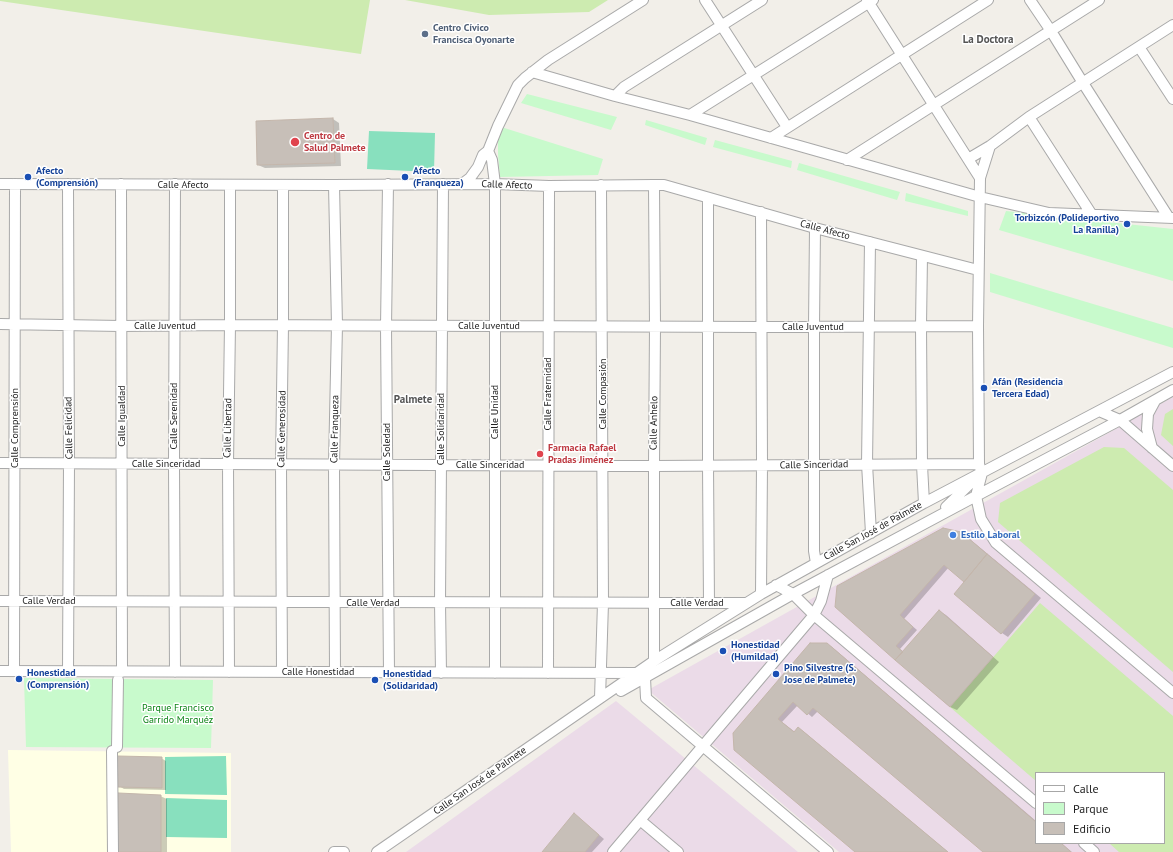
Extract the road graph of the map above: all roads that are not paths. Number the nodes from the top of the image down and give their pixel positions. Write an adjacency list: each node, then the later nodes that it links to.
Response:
1 (643, 0): 13 (street)
2 (705, 0): 9 (street)
3 (762, 0): 9 (street)
4 (988, 0): 12 (street)
5 (1030, 0): 10 (street)
6 (1099, 0): 10 (street)
7 (869, 1): 12 (street); 14 (street)
8 (1173, 25): 11 (street)
9 (722, 26): 14 (street); 16 (street)
10 (1051, 31): 15 (street); 18 (street)
11 (1139, 47): 15 (street); 17 (street)
12 (901, 54): 18 (street); 21 (street)
13 (532, 72): 16 (street); 24 (street)
14 (754, 76): 19 (street); 21 (street)
15 (1083, 83): 20 (street); 47 (street)
16 (615, 96): 19 (street)
17 (1173, 99)
18 (933, 104): 25 (street); 26 (street)
19 (690, 115): 22 (street)
20 (1029, 117): 23 (street); 46 (street)
21 (787, 127): 22 (street)
22 (771, 138): 26 (street)
23 (990, 146): 25 (street); 27 (street)
24 (488, 151): 35 (street); 36 (street, Calle Unidad)
25 (968, 159): 27 (street)
26 (847, 160): 43 (street)
27 (980, 178): 43 (street)
28 (0, 184): 29 (street, Calle Afecto)
29 (16, 184): 30 (street, Calle Afecto); 53 (street, Calle Comprensión)
30 (68, 184): 31 (street, Calle Afecto); 54 (street, Calle Felicidad)
31 (121, 184): 32 (street, Calle Afecto); 58 (street, Calle Igualdad)
32 (174, 184): 38 (street, Calle Afecto); 59 (street, Calle Serenidad)
33 (388, 184): 34 (street, Calle Afecto); 40 (street, Calle Afecto); 68 (street, Calle Soledad)
34 (443, 184): 35 (street, Calle Afecto); 60 (street, Calle Solidaridad)
35 (462, 184): 36 (street, Calle Afecto)
36 (495, 184): 42 (street, Calle Afecto); 61 (street, Calle Unidad)
37 (654, 184): 41 (street, Calle Afecto); 44 (street, Calle Afecto); 64 (street, Calle Anhelo)
38 (230, 185): 39 (street, Calle Afecto); 55 (street, Calle Libertad)
39 (283, 185): 40 (street, Calle Afecto); 56 (street, Calle Generosidad)
40 (334, 185): 57 (street, Calle Franqueza)
41 (601, 185): 42 (street, Calle Afecto); 63 (street, Calle Compasión)
42 (549, 186): 62 (street, Calle Fraternidad)
43 (980, 197): 46 (street); 51 (street)
44 (708, 198): 45 (street, Calle Afecto); 69 (street)
45 (761, 212): 48 (street, Calle Afecto); 70 (street)
46 (1092, 215): 47 (street)
47 (1171, 218)
48 (815, 228): 49 (street, Calle Afecto); 65 (street)
49 (870, 242): 50 (street, Calle Afecto); 71 (street)
50 (922, 256): 51 (street, Calle Afecto); 66 (street)
51 (978, 270): 67 (street)
52 (0, 324): 53 (street, Calle Juventud)
53 (16, 324): 54 (street, Calle Juventud); 79 (street, Calle Comprensión)
54 (68, 325): 58 (street, Calle Juventud); 80 (street, Calle Felicidad)
55 (230, 325): 56 (street, Calle Juventud); 59 (street, Calle Juventud); 82 (street, Calle Libertad)
56 (283, 325): 57 (street, Calle Juventud); 84 (street, Calle Generosidad)
57 (337, 325): 68 (street, Calle Juventud); 85 (street, Calle Franqueza)
58 (121, 326): 59 (street, Calle Juventud); 81 (street, Calle Igualdad)
59 (174, 326): 83 (street, Calle Serenidad)
60 (442, 326): 61 (street, Calle Juventud); 68 (street, Calle Juventud); 89 (street, Calle Solidaridad)
61 (494, 326): 62 (street, Calle Juventud); 86 (street, Calle Unidad)
62 (549, 326): 63 (street, Calle Juventud); 90 (street, Calle Fraternidad)
63 (603, 326): 64 (street, Calle Juventud); 91 (street, Calle Compasión)
64 (655, 326): 69 (street, Calle Juventud); 96 (street, Calle Anhelo)
65 (814, 326): 70 (street, Calle Juventud); 71 (street, Calle Juventud); 94 (street)
66 (921, 326): 67 (street, Calle Juventud); 71 (street, Calle Juventud); 95 (street)
67 (978, 326): 98 (street)
68 (386, 327): 88 (street, Calle Soledad)
69 (708, 327): 70 (street, Calle Juventud); 92 (street)
70 (760, 327): 93 (street)
71 (868, 327): 87 (street)
72 (1173, 372): 75 (street, Calle San José de Palmete)
73 (1173, 390): 74 (street, Calle San José de Palmete)
74 (1155, 401): 76 (street, Calle San José de Palmete); 77 (street)
75 (1098, 411): 76 (street); 98 (street, Calle San José de Palmete)
76 (1120, 420): 77 (street); 99 (street, Calle San José de Palmete)
77 (1152, 448): 97 (street)
78 (0, 463): 79 (street, Calle Sinceridad)
79 (15, 463): 80 (street, Calle Sinceridad); 109 (street, Calle Comprensión)
80 (70, 463): 81 (street, Calle Sinceridad); 110 (street, Calle Felicidad)
81 (122, 463): 83 (street, Calle Sinceridad); 111 (street, Calle Igualdad)
82 (228, 463): 83 (street, Calle Sinceridad); 84 (street, Calle Sinceridad); 113 (street, Calle Libertad)
83 (174, 464): 112 (street, Calle Serenidad)
84 (281, 464): 85 (street, Calle Sinceridad); 114 (street, Calle Generosidad)
85 (334, 464): 88 (street, Calle Sinceridad); 116 (street, Calle Franqueza)
86 (495, 464): 89 (street, Calle Sinceridad); 90 (street, Calle Sinceridad); 118 (street, Calle Unidad)
87 (867, 464): 94 (street, Calle Sinceridad); 95 (street, Calle Sinceridad); 102 (street)
88 (388, 465): 89 (street, Calle Sinceridad); 117 (street, Calle Soledad)
89 (441, 465): 115 (street, Calle Solidaridad)
90 (548, 465): 91 (street, Calle Sinceridad); 119 (street, Calle Fraternidad)
91 (603, 465): 96 (street, Calle Sinceridad); 120 (street, Calle Compasión)
92 (708, 465): 93 (street, Calle Sinceridad); 96 (street, Calle Sinceridad); 121 (street)
93 (762, 465): 94 (street, Calle Sinceridad); 106 (street)
94 (814, 465): 103 (street)
95 (922, 465): 98 (street, Calle Sinceridad); 100 (street)
96 (654, 466): 123 (street, Calle Anhelo)
97 (1173, 466)
98 (980, 469): 99 (street); 100 (street, Calle San José de Palmete); 101 (street)
99 (976, 496): 101 (street, Calle San José de Palmete); 140 (street)
100 (924, 503): 102 (street, Calle San José de Palmete)
101 (933, 519): 104 (street, Calle San José de Palmete)
102 (871, 533): 103 (street, Calle San José de Palmete)
103 (816, 562): 105 (street, Calle San José de Palmete)
104 (828, 576): 107 (street, Calle San José de Palmete); 124 (street)
105 (776, 585): 106 (street, Calle San José de Palmete); 107 (street)
106 (761, 594): 122 (street, Calle San José de Palmete)
107 (793, 594): 124 (street); 139 (street, Calle San José de Palmete)
108 (0, 601): 109 (street, Calle Verdad)
109 (15, 601): 110 (street, Calle Verdad); 127 (street, Calle Comprensión)
110 (69, 602): 111 (street, Calle Verdad); 128 (street, Calle Felicidad)
111 (123, 602): 112 (street, Calle Verdad); 138 (street, Calle Igualdad)
112 (174, 602): 113 (street, Calle Verdad); 129 (street, Calle Serenidad)
113 (229, 602): 114 (street, Calle Verdad); 130 (street, Calle Libertad)
114 (282, 602): 116 (street, Calle Verdad); 131 (street, Calle Generosidad)
115 (440, 602): 117 (street, Calle Verdad); 118 (street, Calle Verdad); 134 (street, Calle Solidaridad)
116 (335, 603): 117 (street, Calle Verdad); 132 (street, Calle Franqueza)
117 (389, 603): 133 (street, Calle Soledad)
118 (495, 603): 119 (street, Calle Verdad); 135 (street, Calle Unidad)
119 (548, 603): 120 (street, Calle Verdad); 136 (street, Calle Fraternidad)
120 (603, 603): 123 (street, Calle Verdad); 137 (street, Calle Compasión)
121 (709, 603): 122 (street, Calle Verdad); 123 (street, Calle Verdad)
122 (746, 603): 125 (street, Calle San José de Palmete)
123 (654, 604): 125 (street, Calle Anhelo)
124 (814, 615): 143 (street); 144 (street)
125 (654, 661): 139 (street, Calle San José de Palmete)
126 (0, 671): 127 (street, Calle Honestidad)
127 (14, 671): 128 (street, Calle Honestidad)
128 (68, 672): 138 (street, Calle Honestidad)
129 (175, 672): 130 (street, Calle Honestidad); 138 (street, Calle Honestidad)
130 (229, 672): 131 (street, Calle Honestidad)
131 (282, 672): 132 (street, Calle Honestidad)
132 (335, 672): 133 (street, Calle Honestidad)
133 (389, 673): 134 (street, Calle Honestidad)
134 (441, 673): 135 (street, Calle Honestidad)
135 (495, 673): 136 (street, Calle Honestidad)
136 (548, 673): 137 (street, Calle Honestidad)
137 (600, 673): 139 (street, Calle Honestidad); 141 (street, Calle Compasión)
138 (120, 676): 147 (street, Calle Igualdad)
139 (640, 676): 141 (street, Calle San José de Palmete); 142 (street, Calle San José de Palmete); 143 (street)
140 (1173, 693)
141 (600, 698): 142 (street, Calle San José de Palmete)
142 (584, 710): 150 (street, Calle San José de Palmete)
143 (703, 746): 145 (street); 153 (street)
144 (1035, 802)
145 (640, 820): 151 (street); 152 (street)
146 (1085, 844): 154 (street)
147 (113, 852)
148 (334, 852): 149 (street)
149 (344, 852)
150 (378, 852)
151 (613, 852)
152 (678, 852)
153 (828, 852)
154 (1094, 852)

